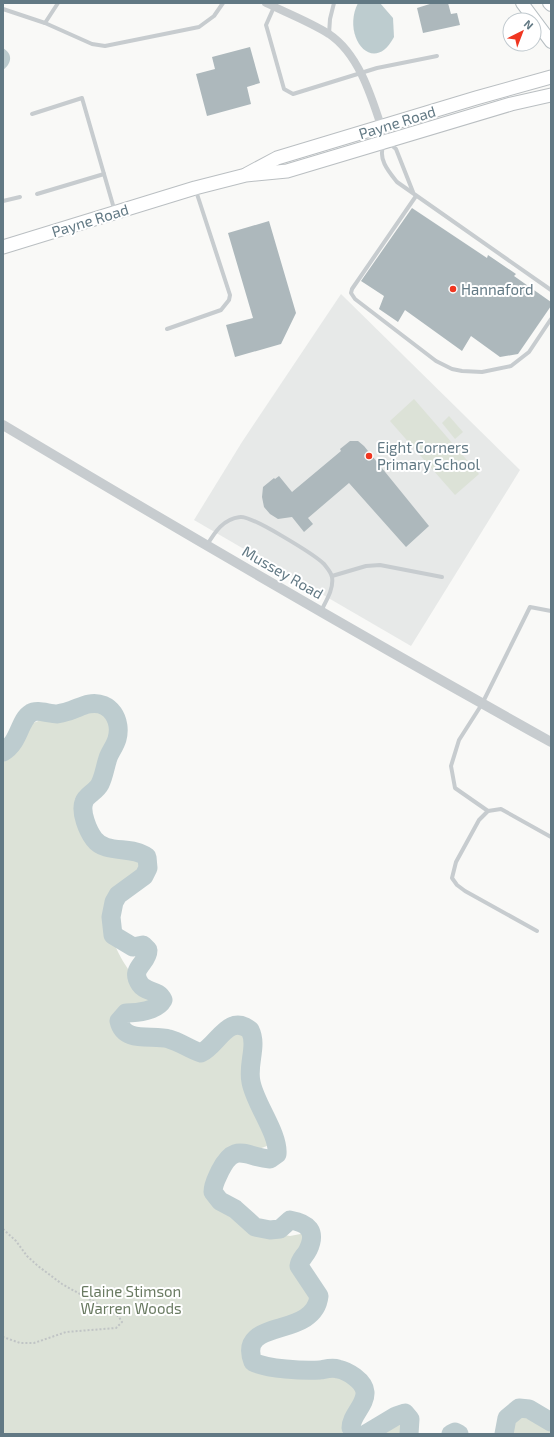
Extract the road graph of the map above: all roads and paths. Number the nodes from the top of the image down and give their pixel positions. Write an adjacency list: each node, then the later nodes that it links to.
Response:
1 (58, 3): 7 (lane)
2 (223, 3): 7 (lane)
3 (334, 3): 8 (lane)
4 (522, 3): 9 (main road)
5 (276, 6): 8 (street); 11 (lane)
6 (3, 9): 7 (lane)
7 (45, 23)
8 (329, 34): 11 (street)
9 (551, 42)
10 (437, 56): 11 (lane)
11 (361, 73): 15 (street)
12 (551, 77): 15 (main road, Payne Road)
13 (551, 95): 16 (main road, Payne Road)
14 (32, 114): 17 (lane)
15 (381, 126): 16 (street); 18 (main road, Payne Road)
16 (386, 141): 18 (main road, Payne Road); 21 (lane); 21 (lane)
17 (104, 174): 20 (lane); 24 (lane)
18 (246, 175): 19 (main road, Payne Road)
19 (195, 188): 24 (main road, Payne Road); 28 (lane)
20 (37, 194)
21 (414, 194): 26 (lane); 27 (lane)
22 (20, 197): 23 (lane)
23 (3, 201)
24 (115, 212): 25 (main road, Payne Road)
25 (3, 247)
26 (551, 290)
27 (551, 319)
28 (167, 330)
29 (3, 425): 30 (street, Mussey Road)
30 (206, 545): 31 (lane); 33 (street, Mussey Road)
31 (332, 576): 32 (lane); 33 (lane)
32 (442, 577)
33 (321, 611): 35 (street, Mussey Road)
34 (551, 611): 35 (lane)
35 (482, 704): 36 (street, Mussey Road); 37 (lane)
36 (551, 742)
37 (488, 812): 38 (lane); 39 (lane)
38 (551, 836)
39 (537, 930)
40 (3, 1229): 41 (path)
41 (3, 1337)

